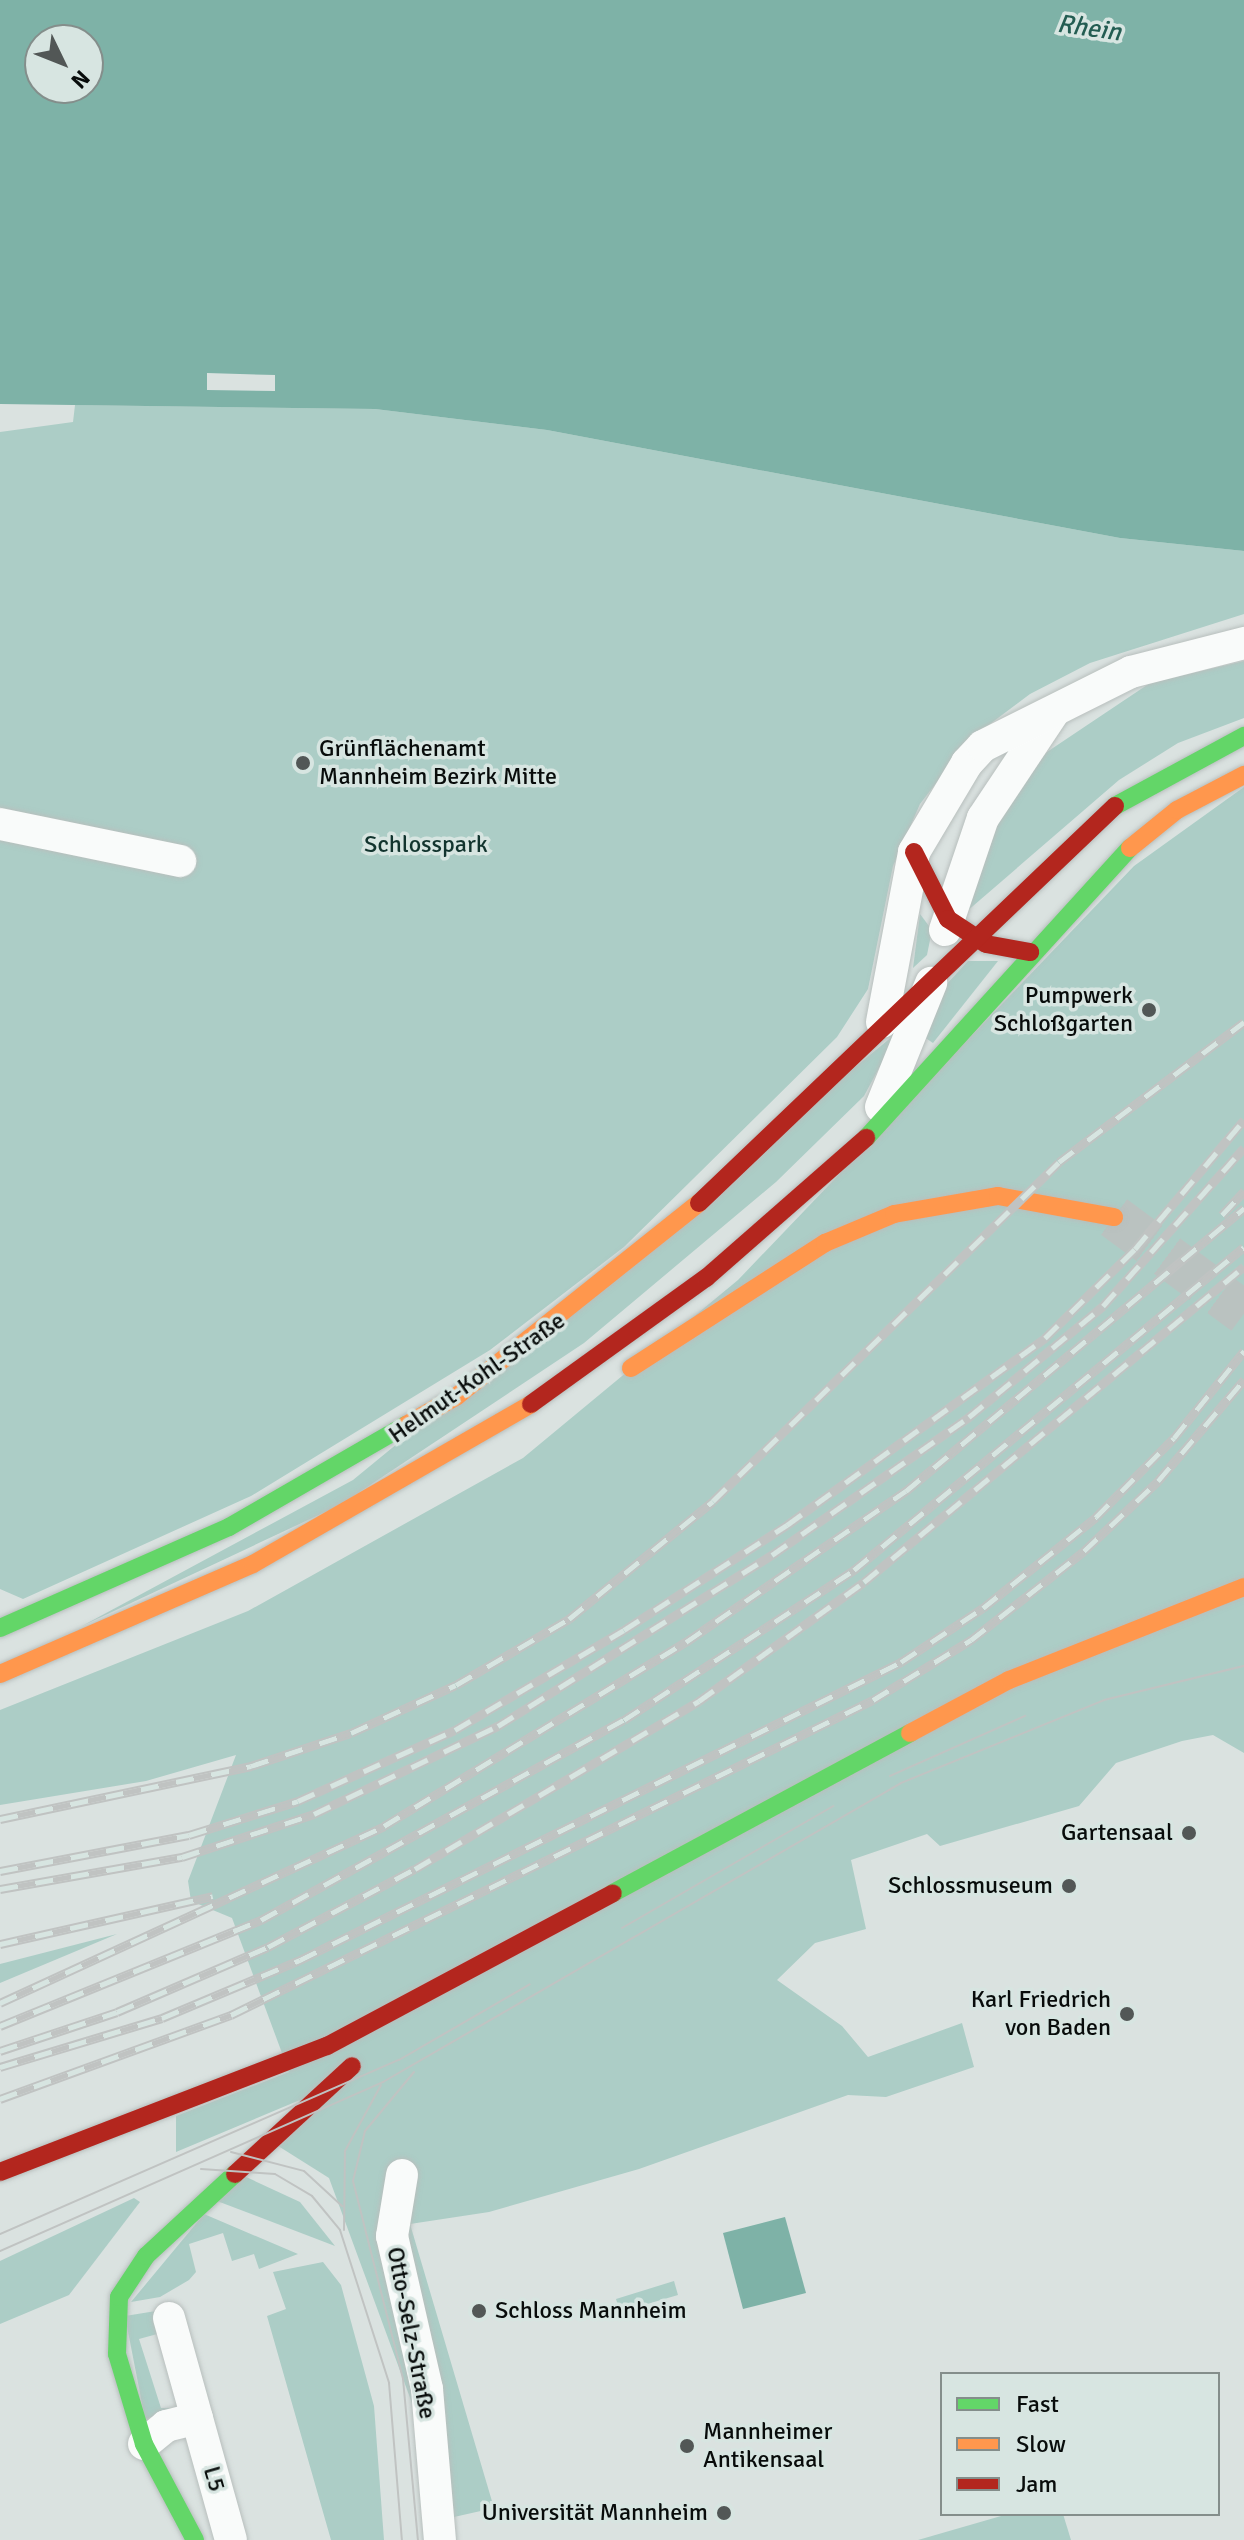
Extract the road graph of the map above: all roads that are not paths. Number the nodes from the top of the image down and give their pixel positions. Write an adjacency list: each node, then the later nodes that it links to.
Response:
1 (1244, 643): 2 (street)
2 (1054, 711): 6 (street); 8 (street)
3 (1244, 736): 8 (main road)
4 (1244, 775): 9 (main road, Helmut-Kohl-Straße)
5 (0, 824): 7 (street)
6 (914, 852): 8 (main road); 11 (street)
7 (180, 861)
8 (959, 928): 9 (main road); 10 (street)
9 (1030, 952): 12 (main road, Helmut-Kohl-Straße)
10 (934, 971): 11 (main road, Helmut-Kohl-Straße); 12 (street)
11 (882, 1022): 19 (main road, Helmut-Kohl-Straße)
12 (866, 1138): 16 (main road, Helmut-Kohl-Straße)
13 (1114, 1217): 14 (main road)
14 (614, 1379)
15 (587, 1393): 16 (main road)
16 (488, 1435): 20 (main road, Helmut-Kohl-Straße)
17 (1244, 1587): 22 (main road)
18 (0, 1612): 19 (main road)
19 (8, 1626): 20 (main road)
20 (73, 1647): 21 (main road, Helmut-Kohl-Straße)
21 (0, 1674)
22 (790, 1802): 23 (main road); 25 (main road)
23 (604, 1923)
24 (370, 2054): 29 (main road)
25 (0, 2172)
26 (402, 2175): 32 (street, Otto-Selz-Straße)
27 (169, 2318): 28 (street, L5)
28 (197, 2418): 29 (street); 31 (street, L5)
29 (144, 2444): 30 (main road)
30 (195, 2540)
31 (231, 2540)
32 (440, 2540)

